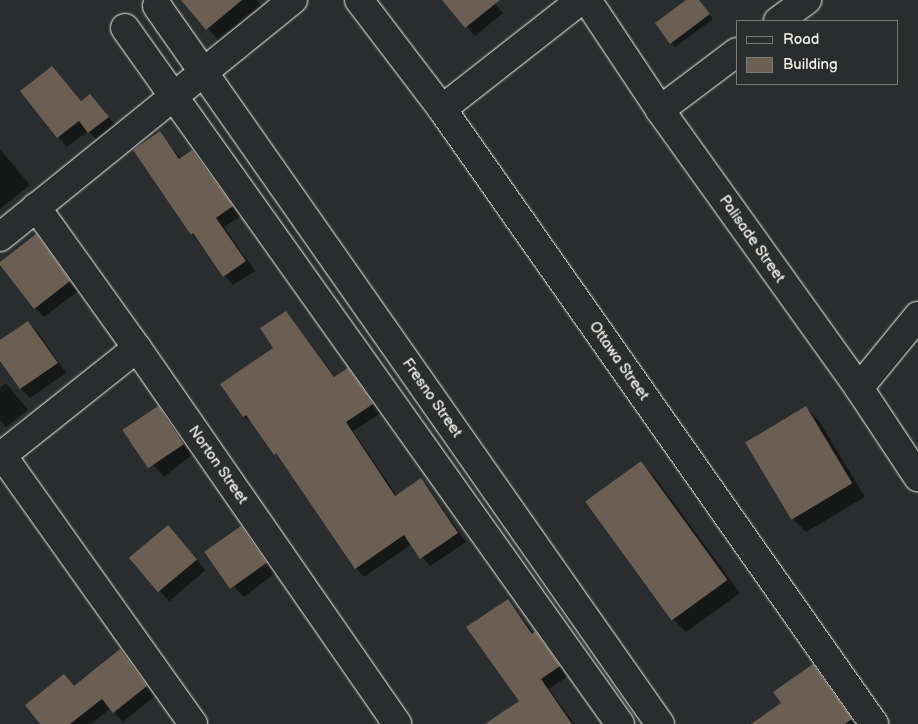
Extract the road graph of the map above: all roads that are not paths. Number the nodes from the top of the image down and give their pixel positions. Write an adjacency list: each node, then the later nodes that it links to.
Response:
1 (293, 0): 10 (street)
2 (359, 0): 12 (street, Ottawa Street)
3 (581, 0): 12 (street)
4 (587, 0): 13 (street, Palisade Street)
5 (806, 0): 7 (street)
6 (157, 6): 10 (street, Fresno Street)
7 (779, 20)
8 (125, 28): 11 (street)
9 (736, 53): 13 (street)
10 (205, 72): 11 (street); 24 (street, Fresno Street)
11 (176, 96): 14 (street); 23 (street)
12 (442, 110): 25 (street, Ottawa Street)
13 (660, 110): 18 (street, Palisade Street)
14 (36, 207): 15 (street); 17 (street, Norton Street)
15 (0, 236)
16 (918, 316): 18 (street)
17 (137, 348): 19 (street); 22 (street, Norton Street)
18 (858, 388): 20 (street, Palisade Street)
19 (1, 456): 21 (street)
20 (918, 477)
21 (193, 724)
22 (397, 724)
23 (620, 724)
24 (660, 724)
25 (874, 724)

